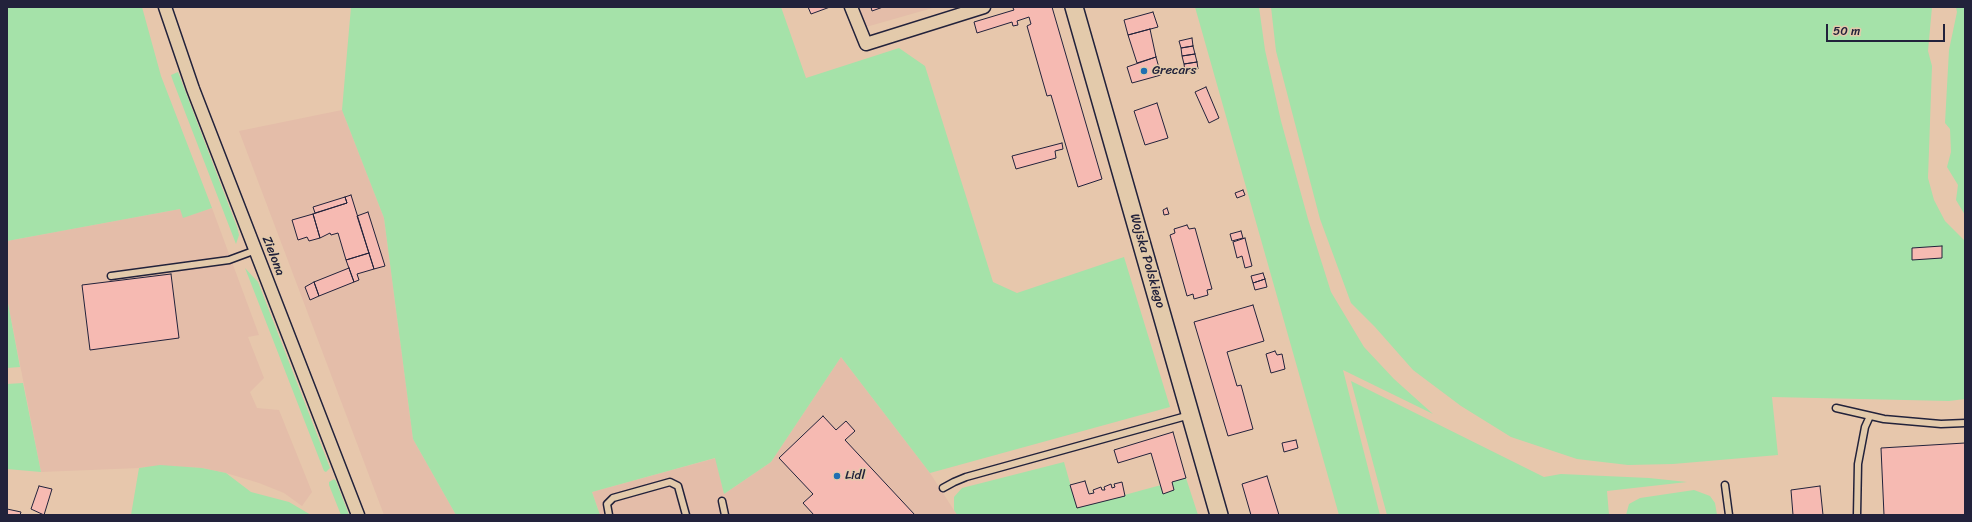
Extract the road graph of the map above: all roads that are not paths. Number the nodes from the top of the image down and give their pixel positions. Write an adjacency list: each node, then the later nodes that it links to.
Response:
1 (165, 7): 5 (street, Zielona)
2 (851, 7): 3 (street)
3 (984, 7)
4 (1074, 7): 8 (street, Wojska Polskiego)
5 (256, 250): 6 (lane); 14 (street, Zielona)
6 (111, 276)
7 (1836, 408): 9 (lane)
8 (1192, 414): 12 (lane); 18 (street, Wojska Polskiego)
9 (1870, 416): 10 (lane); 20 (lane)
10 (1965, 423)
11 (1725, 485): 19 (lane)
12 (943, 488)
13 (722, 502): 17 (lane)
14 (358, 515)
15 (609, 515): 16 (lane)
16 (686, 515)
17 (725, 515)
18 (1219, 515)
19 (1729, 515)
20 (1857, 515)

